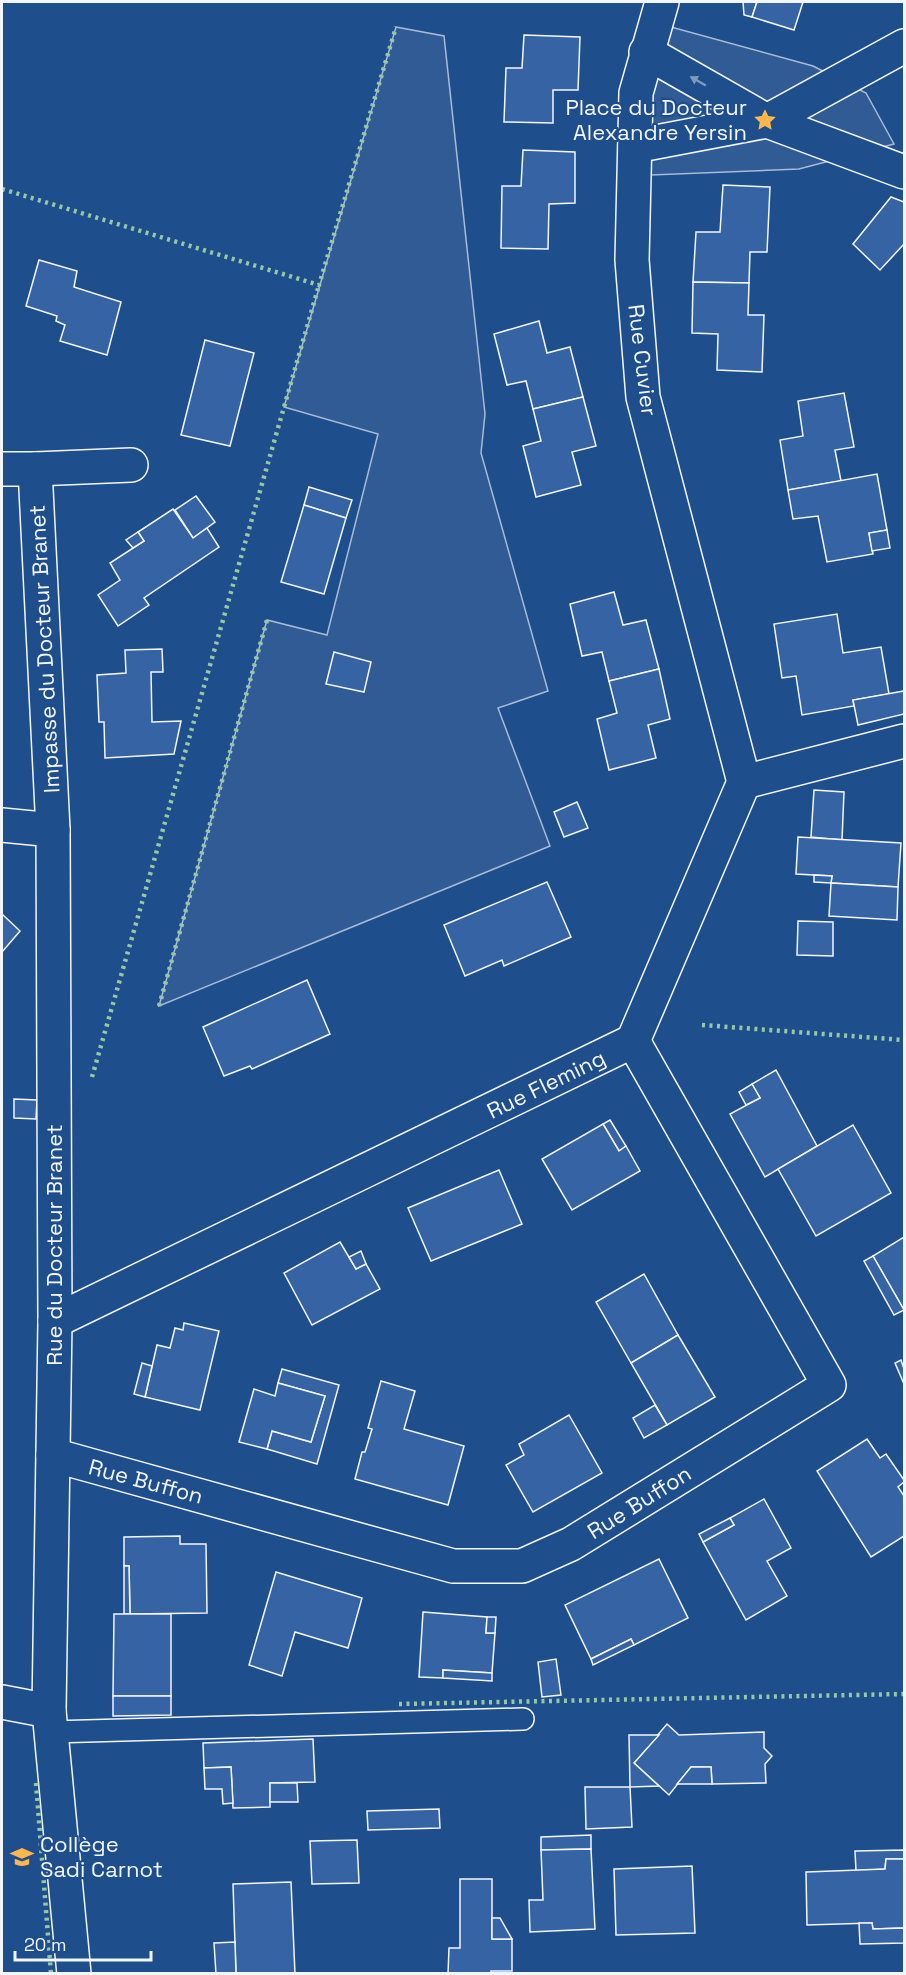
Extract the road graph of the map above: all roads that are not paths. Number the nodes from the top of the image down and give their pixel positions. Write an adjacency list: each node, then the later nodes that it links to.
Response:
1 (662, 2): 3 (street, Rue Cuvier)
2 (904, 46): 4 (street)
3 (646, 52): 4 (street, one-way to 3); 5 (street, Rue Cuvier)
4 (767, 121): 5 (street); 6 (street)
5 (635, 146): 11 (street, Rue Cuvier)
6 (904, 172)
7 (131, 465): 9 (street)
8 (2, 469): 9 (street)
9 (35, 469): 13 (street, Impasse du Docteur Branet)
10 (904, 741): 11 (street)
11 (744, 782): 14 (street, Rue Fleming)
12 (2, 825): 13 (street)
13 (53, 830): 15 (street, Rue du Docteur Branet)
14 (633, 1041): 15 (street, Rue Fleming); 16 (street, Rue Buffon)
15 (55, 1321): 16 (street, Rue du Docteur Branet)
16 (53, 1455): 19 (street, Rue du Docteur Branet)
17 (2, 1702): 19 (street)
18 (523, 1719): 19 (lane)
19 (50, 1722): 20 (street, Rue du Docteur Branet)
20 (74, 1974)

